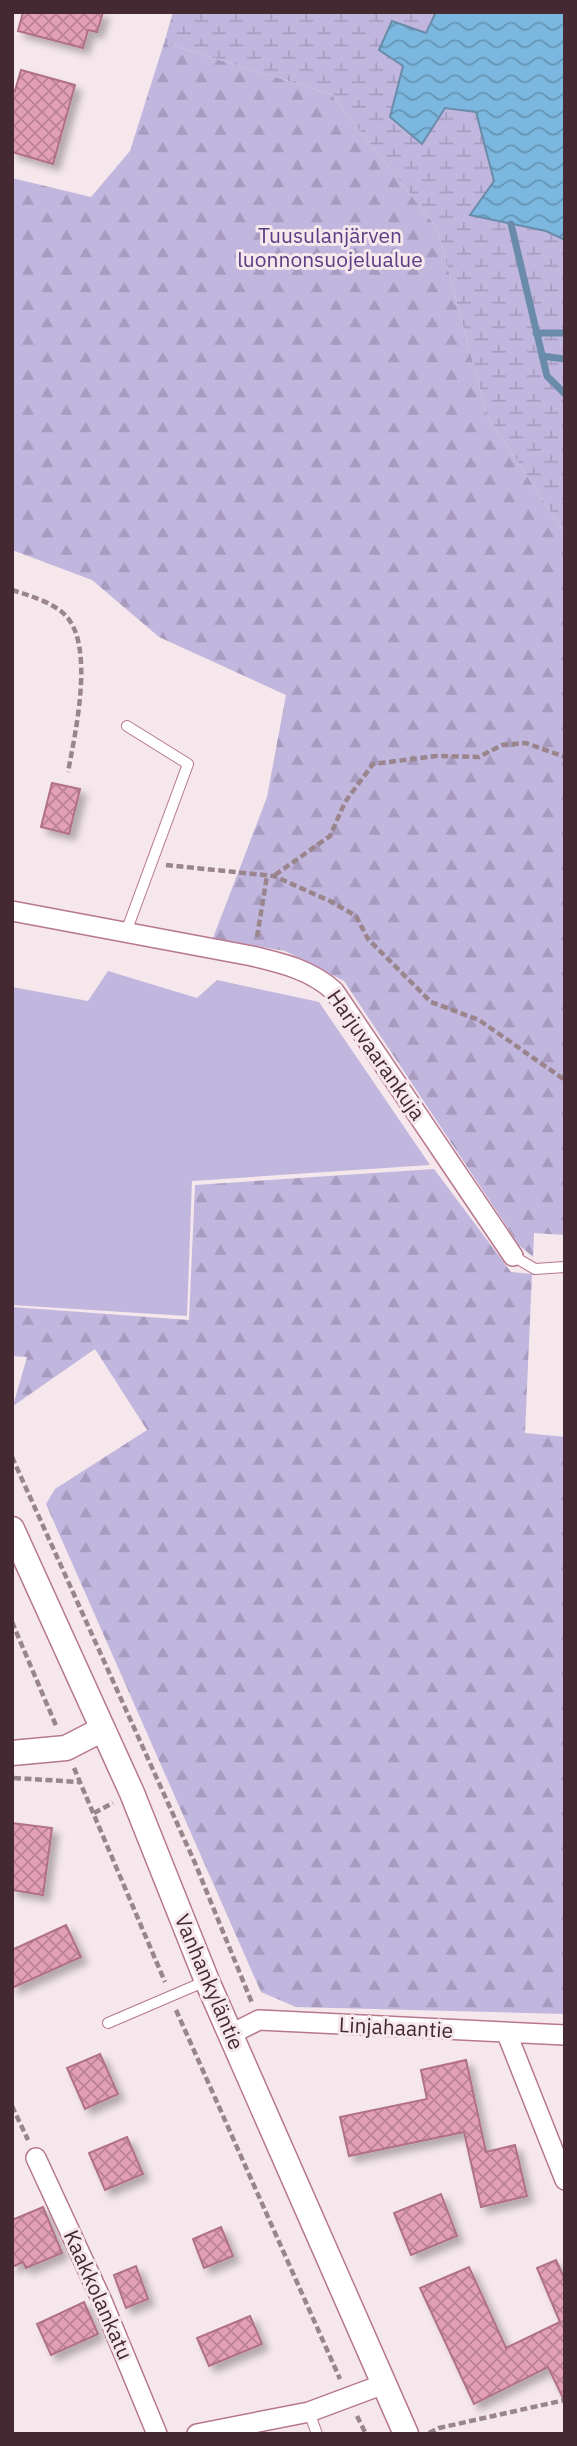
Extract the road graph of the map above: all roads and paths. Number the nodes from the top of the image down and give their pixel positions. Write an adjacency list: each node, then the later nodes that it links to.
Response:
1 (12, 590): 4 (path)
2 (127, 726): 5 (lane)
3 (565, 757): 7 (path)
4 (68, 772)
5 (151, 863): 6 (path); 9 (lane)
6 (267, 876): 7 (path); 10 (path)
7 (274, 876): 11 (path)
8 (12, 911): 9 (street, Harjuvaarankuja)
9 (126, 932): 10 (street, Harjuvaarankuja)
10 (252, 956): 12 (street, Harjuvaarankuja)
11 (565, 1080)
12 (513, 1256): 13 (lane)
13 (565, 1267)
14 (12, 1457): 24 (path)
15 (12, 1530): 17 (street, Vanhankyläntie)
16 (12, 1622): 18 (path, Vanhankyläntie)
17 (103, 1729): 18 (street); 22 (street, Vanhankyläntie)
18 (66, 1748): 19 (street); 21 (path, Vanhankyläntie)
19 (12, 1754)
20 (12, 1778): 21 (path)
21 (79, 1782): 23 (path, Vanhankyläntie)
22 (207, 1981): 23 (lane); 26 (street, Vanhankyläntie)
23 (171, 1997): 25 (lane); 33 (path, Vanhankyläntie)
24 (259, 2020): 26 (street, Linjahaantie); 27 (street, Linjahaantie)
25 (108, 2023)
26 (231, 2034): 32 (street, Vanhankyläntie)
27 (507, 2034): 28 (street, Linjahaantie); 31 (street)
28 (565, 2035)
29 (12, 2106): 30 (path)
30 (36, 2158): 36 (street, Kaakkolankatu)
31 (565, 2180)
32 (384, 2384): 33 (street); 40 (street, Vanhankyläntie)
33 (348, 2398): 35 (street); 39 (path, Vanhankyläntie)
34 (565, 2400): 41 (path)
35 (309, 2412): 37 (street); 38 (lane)
36 (157, 2434)
37 (197, 2434)
38 (317, 2434)
39 (366, 2434)
40 (406, 2434)
41 (428, 2434)

